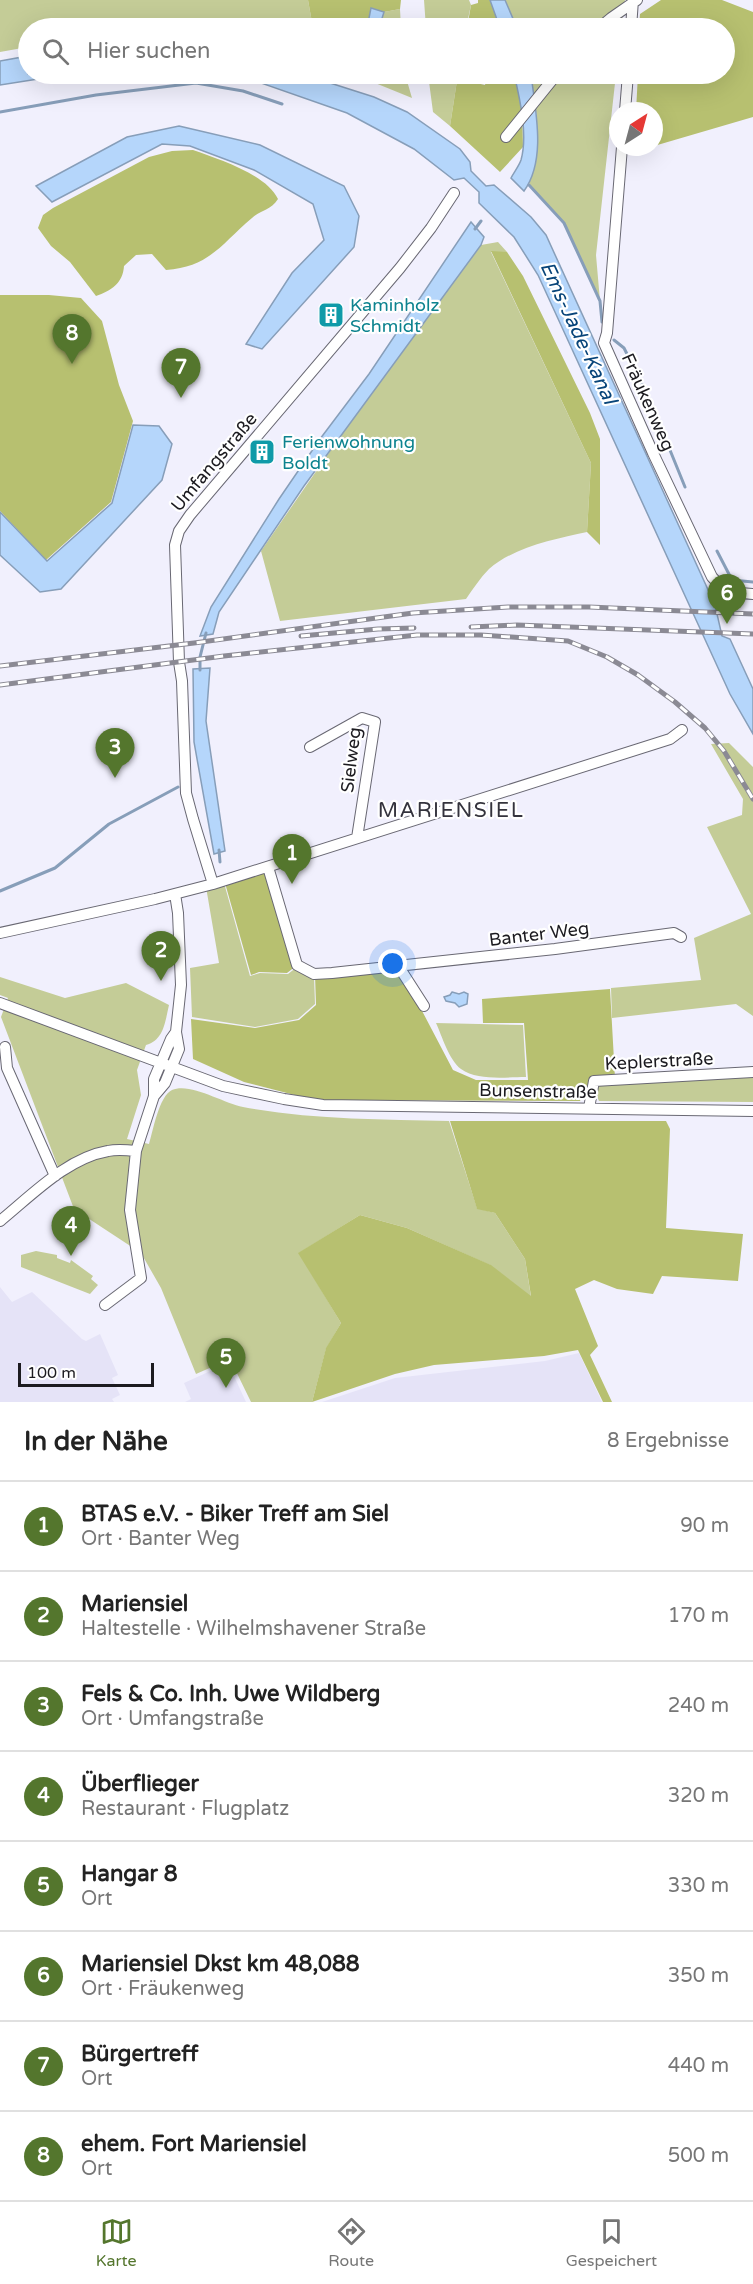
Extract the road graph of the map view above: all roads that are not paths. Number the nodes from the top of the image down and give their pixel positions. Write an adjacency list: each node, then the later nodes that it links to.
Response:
1 (634, 1): 2 (street); 3 (street)
2 (612, 18)
3 (632, 18)
4 (550, 84): 7 (street)
5 (627, 84): 6 (street)
6 (626, 102)
7 (506, 137)
8 (621, 156): 10 (street, Fräukenweg)
9 (454, 193): 15 (street, Umfangstraße)
10 (753, 594)
11 (682, 730): 13 (street)
12 (310, 747): 13 (street, Sielweg)
13 (357, 838): 14 (street)
14 (268, 867): 15 (street); 19 (street, Banter Weg)
15 (213, 884): 16 (street)
16 (175, 894): 17 (street); 22 (street)
17 (0, 933)
18 (681, 937): 19 (street, Banter Weg)
19 (399, 967): 21 (street)
20 (0, 1003): 24 (street, Bunsenstraße)
21 (423, 1006)
22 (176, 1032): 24 (street); 25 (street)
23 (5, 1047): 31 (street)
24 (161, 1064): 25 (street, Bunsenstraße); 27 (street)
25 (172, 1068): 27 (street); 28 (street, Bunsenstraße)
26 (753, 1072): 28 (street, Keplerstraße)
27 (154, 1096): 30 (street)
28 (589, 1108): 29 (street, Bunsenstraße)
29 (753, 1111)
30 (136, 1151): 31 (street); 33 (street)
31 (55, 1176): 32 (street)
32 (0, 1221)
33 (105, 1305)

